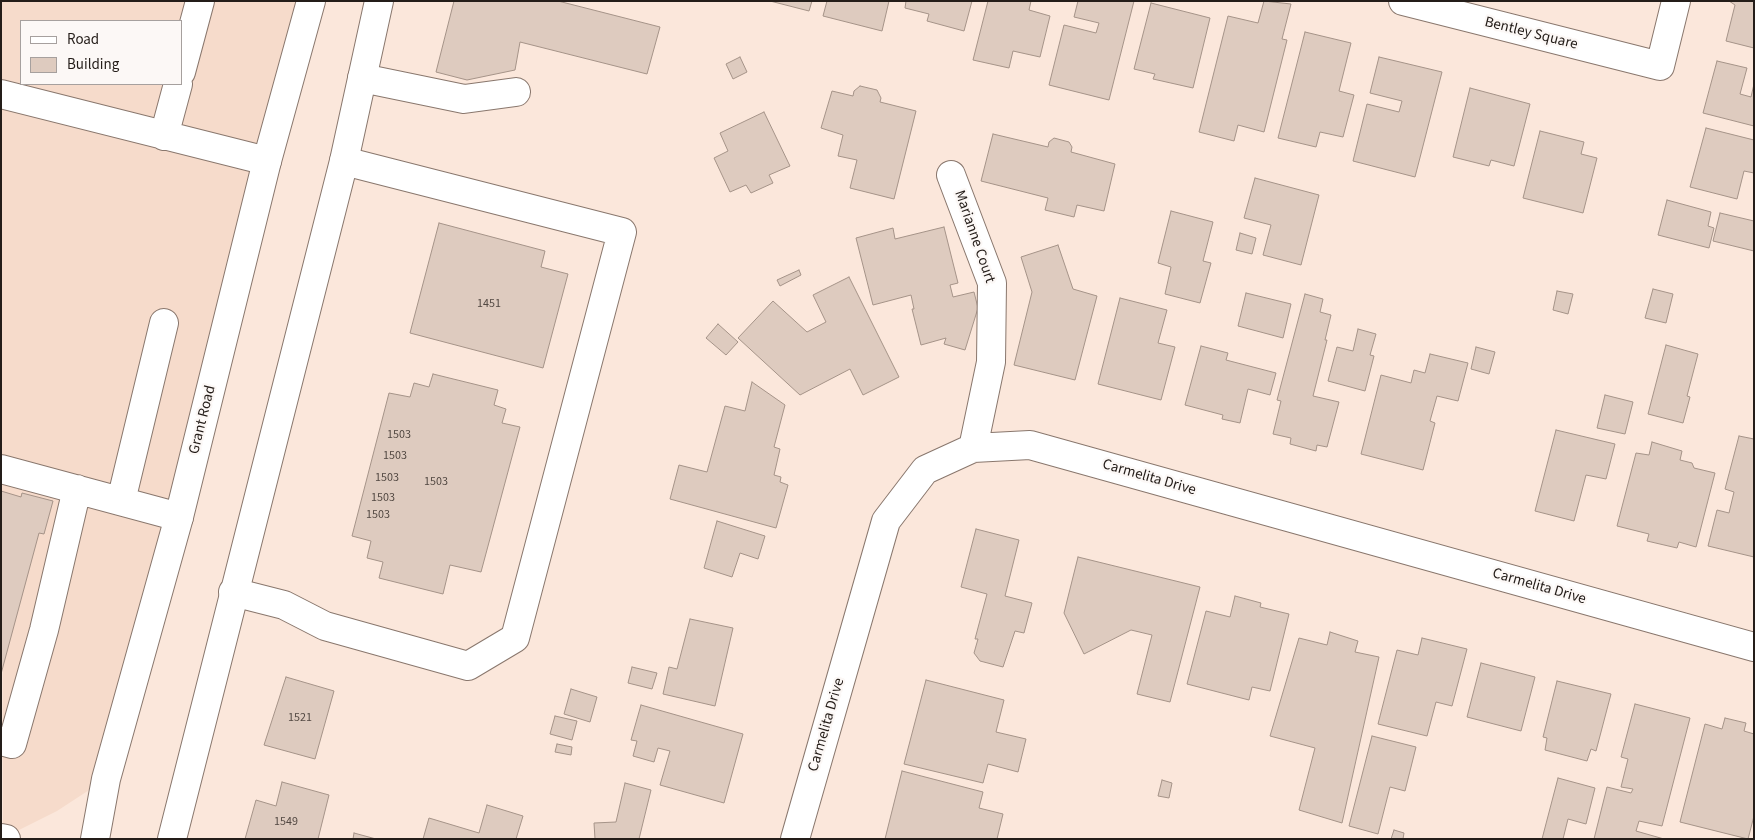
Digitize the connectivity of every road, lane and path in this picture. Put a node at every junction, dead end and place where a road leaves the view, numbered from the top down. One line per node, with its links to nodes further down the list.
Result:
1 (200, 1): 6 (street)
2 (311, 1): 13 (street, Grant Road)
3 (379, 1): 7 (street)
4 (1402, 1): 5 (street, Bentley Square)
5 (1676, 1)
6 (182, 68)
7 (362, 78): 9 (street); 12 (street)
8 (178, 85): 11 (street)
9 (516, 92)
10 (1, 94): 11 (street)
11 (164, 136): 13 (street)
12 (344, 160): 21 (street); 21 (street)
13 (267, 161): 20 (street, Grant Road)
14 (952, 174): 16 (street, Marianne Court)
15 (164, 323): 19 (street)
16 (973, 448): 22 (street, Carmelita Drive); 28 (street, Carmelita Drive)
17 (1, 468): 18 (street)
18 (77, 489): 19 (street); 23 (street)
19 (120, 501): 20 (street)
20 (178, 517): 26 (street, Grant Road)
21 (233, 592): 27 (street)
22 (1754, 647)
23 (1, 741)
24 (1, 838): 25 (street)
25 (6, 839)
26 (95, 839)
27 (172, 839)
28 (795, 839)

